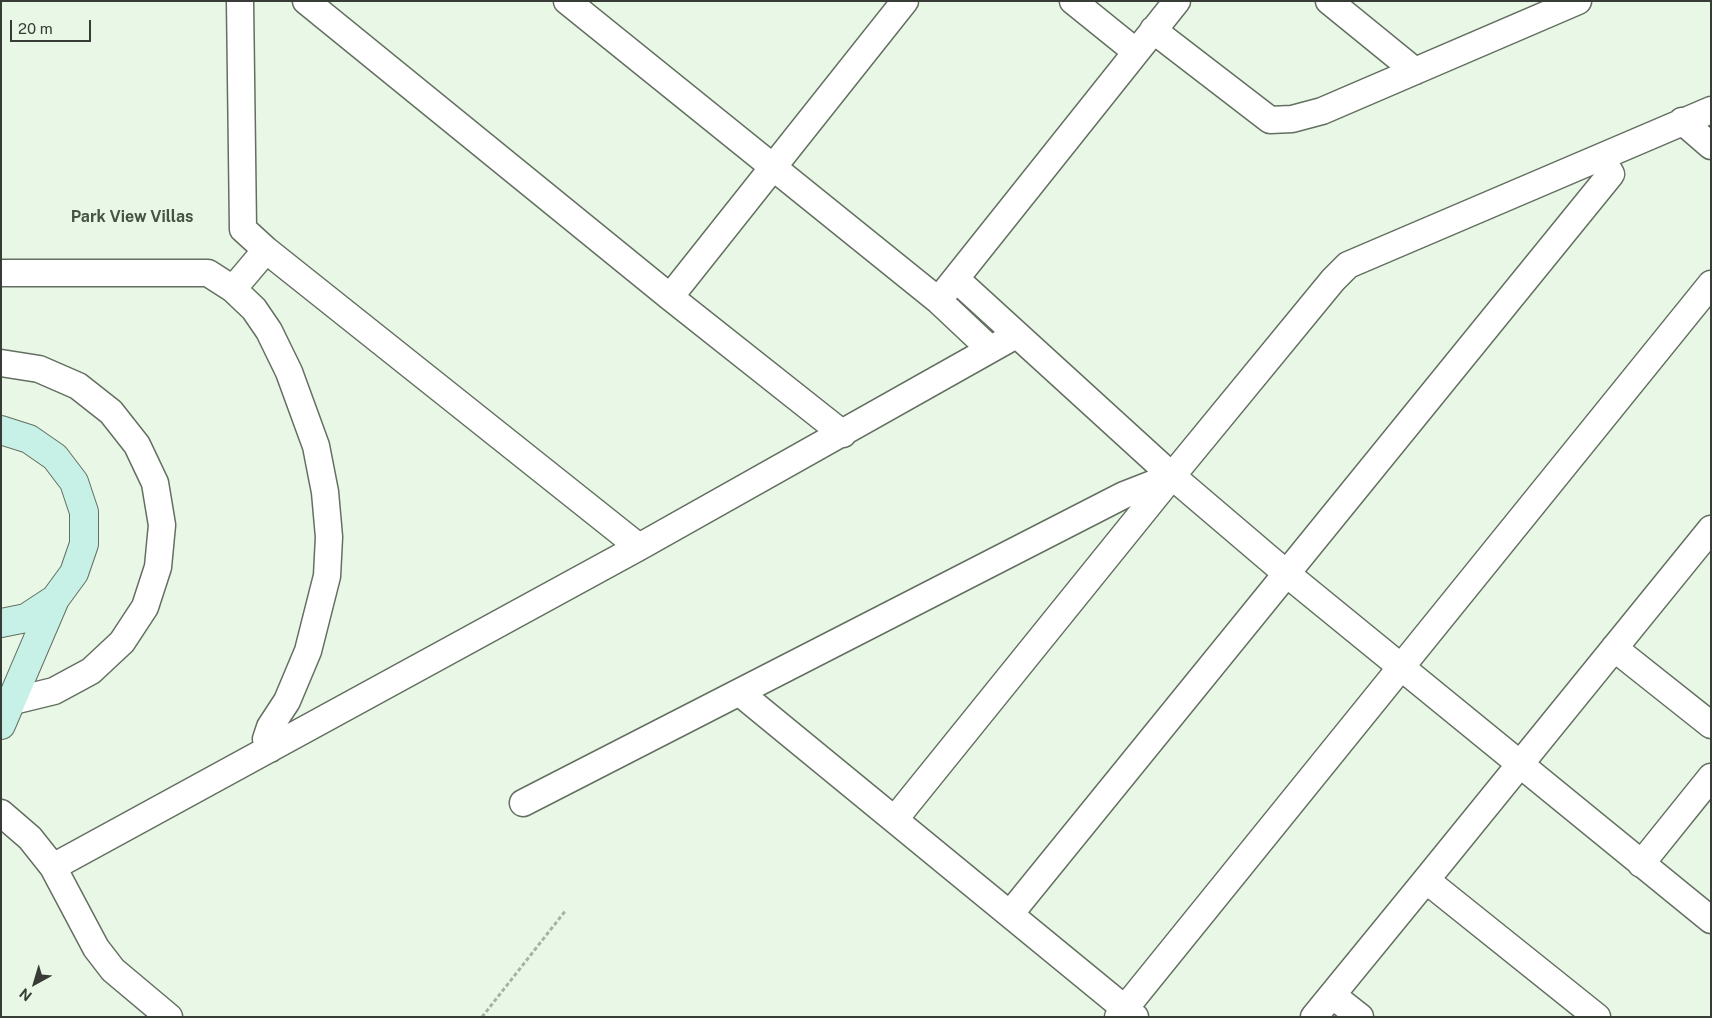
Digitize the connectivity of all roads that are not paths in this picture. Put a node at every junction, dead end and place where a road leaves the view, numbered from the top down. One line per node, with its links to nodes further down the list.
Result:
1 (240, 1): 17 (street)
2 (306, 1): 22 (street)
3 (567, 1): 16 (street)
4 (905, 1): 16 (street)
5 (1073, 1): 10 (street)
6 (1176, 1): 9 (street)
7 (1329, 1): 11 (street)
8 (1576, 2): 11 (street)
9 (1153, 30): 10 (street); 11 (street)
10 (1135, 51): 19 (street)
11 (1415, 70)
12 (1711, 110): 13 (street)
13 (1682, 121): 14 (street); 15 (street)
14 (1711, 146)
15 (1602, 158): 29 (street); 32 (street)
16 (771, 166): 22 (street); 23 (street)
17 (266, 250): 21 (street); 31 (street)
18 (1, 273): 21 (street)
19 (956, 279): 23 (street); 24 (street)
20 (1711, 284): 36 (street)
21 (233, 289): 41 (street)
22 (670, 297): 28 (street)
23 (939, 301): 25 (street)
24 (1016, 335): 25 (street); 29 (street)
25 (990, 349): 28 (street)
26 (1, 363): 38 (street)
27 (1, 430): 33 (street)
28 (843, 434): 31 (street)
29 (1172, 476): 32 (street); 37 (street); 46 (street)
30 (1710, 531): 35 (street)
31 (639, 547): 41 (street)
32 (1287, 574): 36 (street); 50 (street)
33 (55, 598): 34 (street); 38 (street)
34 (1, 624)
35 (1614, 648): 40 (street); 42 (street)
36 (1400, 667): 42 (street); 53 (street)
37 (740, 693): 44 (street); 46 (street)
38 (13, 701): 39 (street)
39 (1, 725)
40 (1711, 725)
41 (270, 749): 48 (street)
42 (1520, 764): 47 (street); 49 (street)
43 (1711, 777): 47 (street)
44 (523, 803)
45 (1, 813): 48 (street)
46 (895, 819): 50 (street)
47 (1641, 864): 51 (street)
48 (53, 867): 54 (street)
49 (1426, 880): 52 (street); 57 (street)
50 (1010, 914): 53 (street)
51 (1711, 920)
52 (1332, 995): 55 (street); 56 (street)
53 (1125, 1014)
54 (169, 1017)
55 (1314, 1017)
56 (1360, 1017)
57 (1597, 1017)

